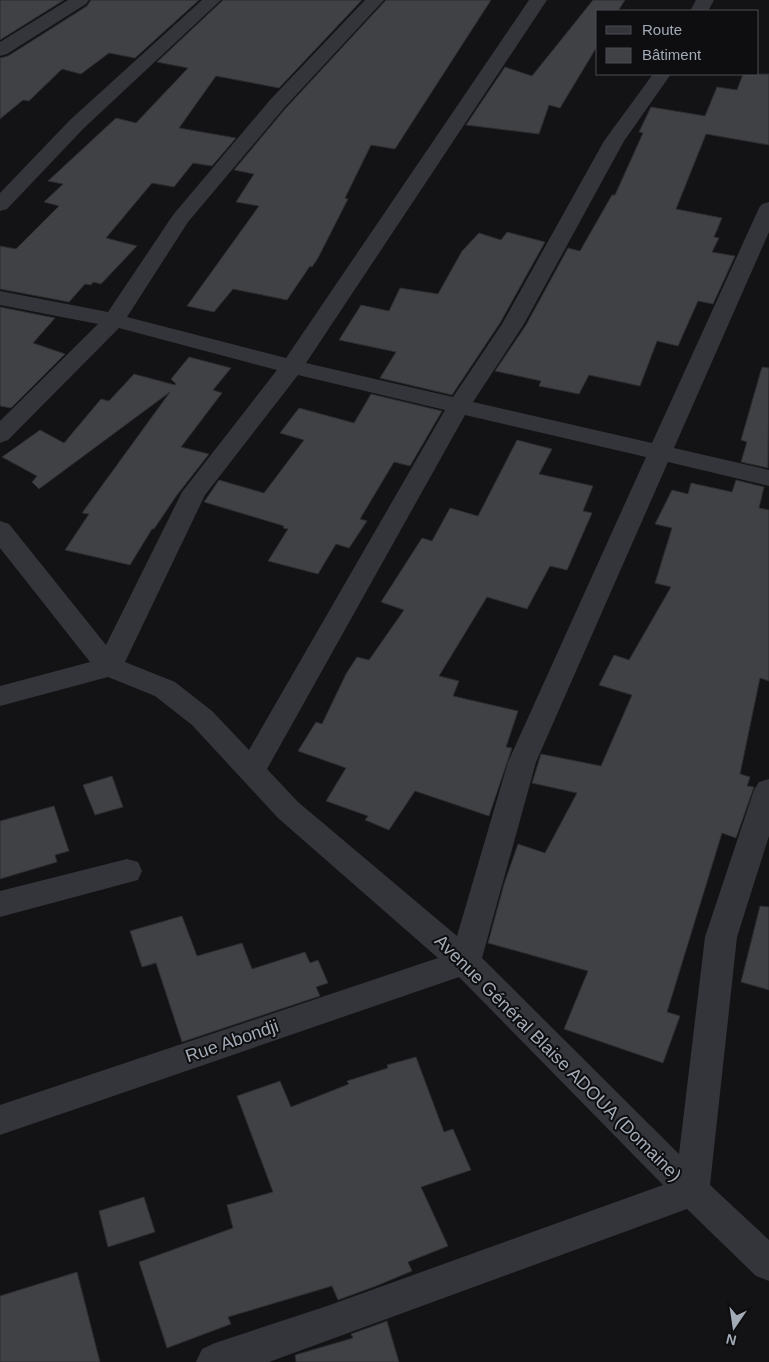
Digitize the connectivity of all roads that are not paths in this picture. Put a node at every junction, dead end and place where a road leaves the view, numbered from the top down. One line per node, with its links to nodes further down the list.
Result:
1 (80, 0): 5 (street)
2 (212, 0): 7 (street)
3 (375, 0): 10 (street)
4 (538, 0): 11 (street)
5 (0, 50)
6 (661, 75): 12 (street)
7 (0, 205)
8 (769, 208): 14 (street)
9 (0, 298): 10 (street)
10 (114, 320): 11 (street); 13 (street)
11 (292, 367): 12 (street); 17 (street)
12 (458, 407): 14 (street); 19 (street)
13 (0, 435)
14 (660, 452): 15 (street); 23 (street)
15 (769, 478)
16 (1, 535): 17 (street)
17 (109, 667): 18 (street); 19 (street, Avenue Général Blaise ADOUA (Domaine))
18 (0, 696)
19 (252, 770): 23 (street, Avenue Général Blaise ADOUA (Domaine))
20 (769, 790): 25 (street)
21 (127, 871): 22 (street)
22 (0, 904)
23 (465, 962): 24 (street, Rue Abondji); 25 (street, Avenue Général Blaise ADOUA (Domaine))
24 (0, 1120)
25 (692, 1191): 26 (street, Avenue Général Blaise ADOUA (Domaine)); 27 (street)
26 (769, 1264)
27 (215, 1362)

